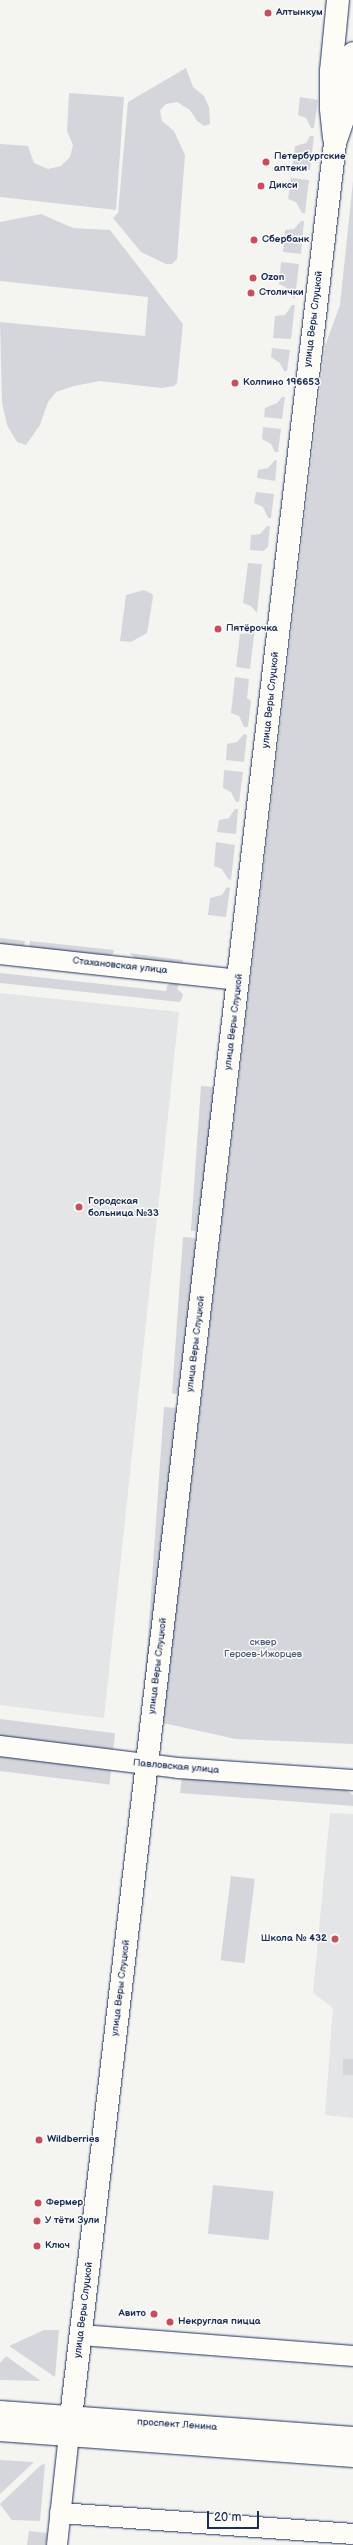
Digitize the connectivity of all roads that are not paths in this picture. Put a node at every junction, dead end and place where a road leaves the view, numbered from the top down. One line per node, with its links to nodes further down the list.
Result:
1 (338, 0): 3 (street, улица Веры Слуцкой)
2 (353, 53): 3 (street, улица Веры Слуцкой)
3 (335, 143): 5 (street, улица Веры Слуцкой)
4 (0, 954): 5 (street, Стахановская улица)
5 (239, 980): 7 (street, улица Веры Слуцкой)
6 (0, 1746): 7 (street, Павловская улица)
7 (146, 1764): 8 (street, Павловская улица); 9 (street, улица Веры Слуцкой)
8 (353, 1780)
9 (80, 2335): 10 (street); 12 (street, улица Веры Слуцкой)
10 (353, 2356)
11 (0, 2412): 12 (street, проспект Ленина)
12 (70, 2426): 13 (street, проспект Ленина); 14 (street, проспект Ленина); 15 (street, проспект Ленина); 16 (street, улица Веры Слуцкой)
13 (0, 2430)
14 (353, 2438)
15 (353, 2456)
16 (60, 2513): 17 (street); 18 (street, улица Веры Слуцкой)
17 (353, 2534)
18 (57, 2545)

